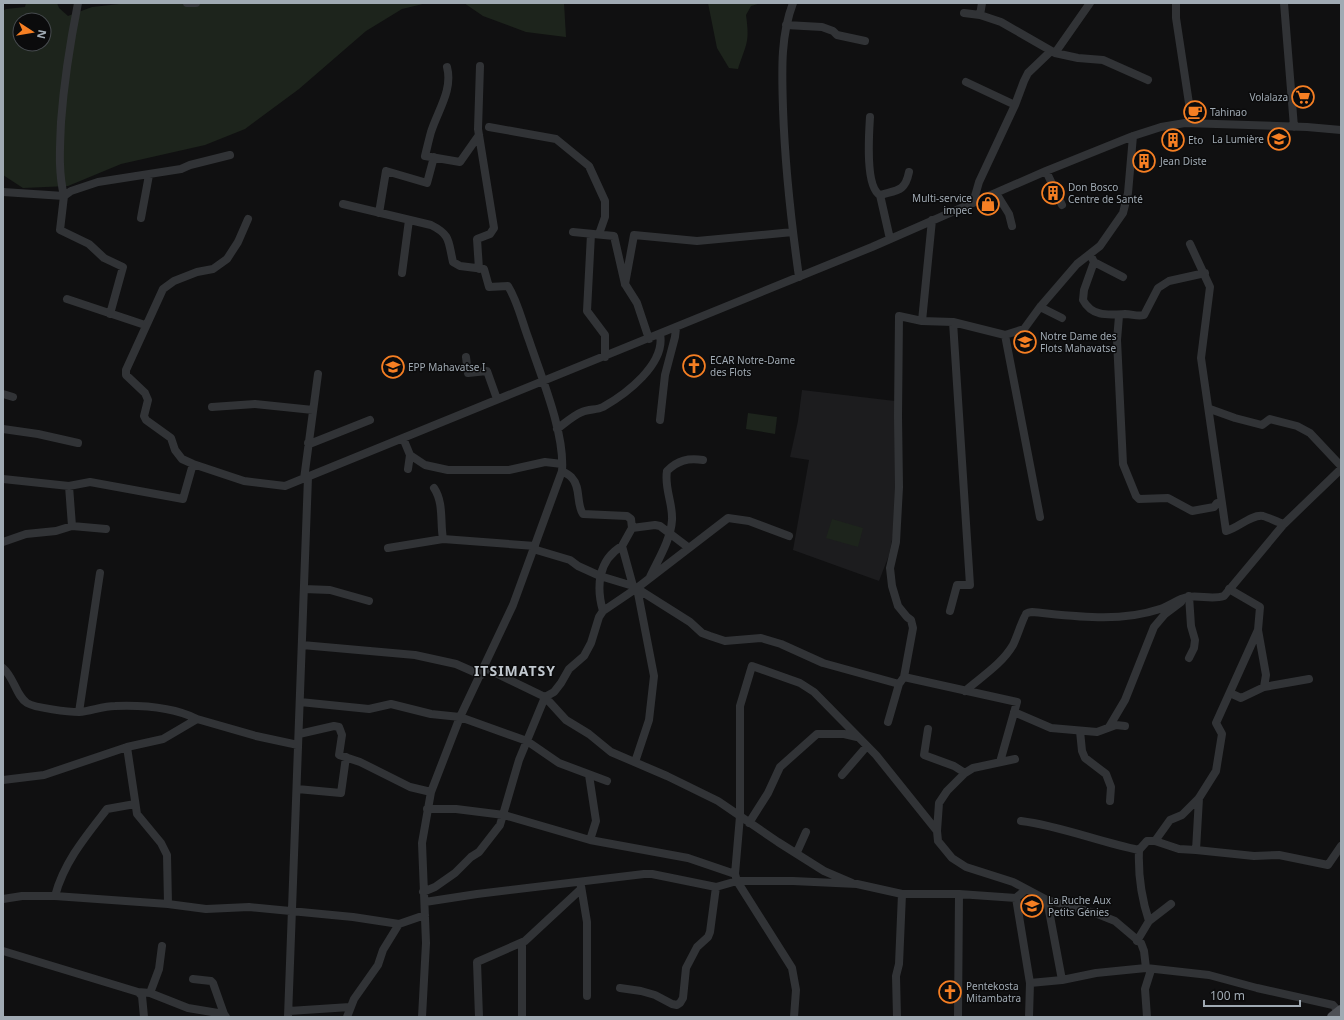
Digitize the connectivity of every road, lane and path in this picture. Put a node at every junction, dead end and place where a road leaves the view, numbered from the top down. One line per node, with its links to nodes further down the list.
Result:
1 (78, 3): 34 (street)
2 (187, 3): 3 (street)
3 (196, 3)
4 (793, 3): 11 (street)
5 (982, 3): 10 (street)
6 (1090, 3): 13 (street)
7 (1176, 3): 20 (street)
8 (1284, 3): 21 (street)
9 (964, 13): 10 (street)
10 (980, 15): 13 (street)
11 (786, 25): 12 (street); 45 (street)
12 (865, 42)
13 (1053, 52): 16 (street); 18 (street)
14 (480, 66): 24 (street)
15 (447, 67): 27 (street)
16 (1148, 80)
17 (966, 82): 18 (street)
18 (1016, 105): 35 (street)
19 (870, 117): 33 (street)
20 (1192, 123): 21 (street); 25 (street)
21 (1294, 126): 23 (street)
22 (489, 127): 46 (street)
23 (1341, 130)
24 (479, 135): 27 (street); 50 (street)
25 (1132, 136): 28 (street); 49 (street)
26 (230, 155): 30 (street)
27 (434, 157): 38 (street)
28 (1046, 171): 32 (street); 37 (street)
29 (909, 172): 33 (street)
30 (149, 175): 34 (street); 39 (street)
31 (3, 192): 34 (street)
32 (996, 193): 35 (street); 43 (street)
33 (880, 195): 47 (street)
34 (64, 196): 58 (street)
35 (973, 203): 42 (street)
36 (343, 204): 38 (street)
37 (1062, 205)
38 (379, 213): 41 (street)
39 (141, 218)
40 (248, 219): 63 (street)
41 (409, 220): 50 (street); 51 (street)
42 (932, 220): 47 (street); 61 (street)
43 (1012, 226)
44 (573, 232): 46 (street)
45 (793, 232): 53 (street); 55 (street)
46 (595, 234): 55 (street); 69 (street)
47 (890, 239): 53 (street)
48 (1190, 244): 52 (street)
49 (1092, 259): 54 (street); 57 (street); 59 (street)
50 (479, 268): 71 (street)
51 (402, 273)
52 (1205, 273): 59 (street); 76 (street)
53 (799, 277): 64 (street)
54 (1123, 278)
55 (625, 284): 67 (street)
56 (67, 299): 58 (street)
57 (1040, 307): 60 (street); 66 (street)
58 (110, 314): 63 (street)
59 (1119, 316): 95 (street)
60 (1062, 318)
61 (922, 320): 62 (street); 125 (street)
62 (953, 322): 66 (street); 118 (street)
63 (145, 325): 87 (street)
64 (676, 328): 65 (street); 79 (street)
65 (660, 334): 67 (street); 81 (street)
66 (1005, 335): 96 (street)
67 (649, 339): 69 (street)
68 (466, 357): 74 (street)
69 (605, 357): 71 (street)
70 (318, 374): 77 (street)
71 (544, 381): 74 (street); 81 (street)
72 (3, 394): 73 (street)
73 (13, 397)
74 (497, 399): 82 (street)
75 (212, 408): 77 (street)
76 (1210, 409): 89 (street); 95 (street)
77 (313, 410): 84 (street)
78 (370, 420): 84 (street)
79 (660, 420)
80 (3, 429): 83 (street)
81 (557, 429): 88 (street)
82 (403, 438): 85 (street); 91 (street)
83 (78, 443)
84 (308, 443): 91 (street)
85 (410, 455): 88 (street); 90 (street)
86 (703, 460): 101 (street)
87 (193, 464): 91 (street); 93 (street)
88 (562, 467): 99 (street); 106 (street)
89 (1341, 468): 97 (street)
90 (408, 469)
91 (306, 478): 113 (street)
92 (3, 479): 93 (street)
93 (69, 486): 98 (street)
94 (434, 488): 103 (street)
95 (1222, 503): 97 (street)
96 (1040, 517)
97 (1284, 524): 114 (street)
98 (72, 526): 100 (street); 104 (street)
99 (632, 528): 101 (street); 105 (street)
100 (106, 529)
101 (670, 532): 108 (street); 111 (street)
102 (789, 536): 108 (street)
103 (443, 539): 106 (street); 107 (street)
104 (3, 542)
105 (622, 546): 110 (street); 112 (street)
106 (534, 547): 110 (street); 123 (street)
107 (388, 548)
108 (689, 548): 111 (street)
109 (100, 573): 131 (street)
110 (600, 576): 112 (street); 117 (street)
111 (649, 579): 112 (street)
112 (635, 587): 117 (street); 125 (street); 148 (street)
113 (304, 589): 116 (street); 120 (street)
114 (1229, 589): 115 (street); 119 (street)
115 (1188, 596): 121 (street); 127 (street); 137 (street)
116 (369, 601)
117 (603, 611): 129 (street)
118 (950, 611)
119 (1258, 630): 126 (street); 128 (street)
120 (302, 645): 123 (street); 130 (street)
121 (1189, 658)
122 (3, 668): 131 (street)
123 (483, 671): 129 (street); 133 (street)
124 (1309, 679): 126 (street)
125 (901, 681): 127 (street); 135 (street)
126 (1264, 687): 128 (street)
127 (965, 691): 132 (street)
128 (1230, 693): 157 (street)
129 (545, 697): 142 (street); 148 (street)
130 (300, 702): 133 (street); 140 (street)
131 (79, 712): 134 (street)
132 (1014, 712): 139 (street); 149 (street)
133 (460, 717): 142 (street); 156 (street)
134 (197, 719): 143 (street); 145 (street)
135 (888, 722)
136 (1125, 726): 137 (street)
137 (1109, 727): 139 (street)
138 (928, 730): 150 (street)
139 (1080, 731): 158 (street)
140 (299, 734): 143 (street); 146 (street)
141 (858, 737): 144 (street); 162 (street); 164 (street)
142 (527, 742): 151 (street); 161 (street)
143 (298, 745): 155 (street)
144 (867, 746): 152 (street); 165 (street)
145 (127, 747): 153 (street); 159 (street)
146 (346, 757): 155 (street); 156 (street)
147 (1015, 759): 149 (street)
148 (635, 762): 162 (street)
149 (1000, 762): 150 (street)
150 (965, 773): 165 (street)
151 (589, 775): 154 (street); 167 (street)
152 (842, 775)
153 (3, 780)
154 (607, 782)
155 (297, 789): 189 (street)
156 (431, 792): 160 (street)
157 (1199, 798): 168 (street); 171 (street)
158 (1110, 801)
159 (134, 804): 182 (street); 187 (street)
160 (427, 810): 161 (street); 179 (street)
161 (504, 815): 167 (street); 179 (street)
162 (740, 816): 164 (street); 173 (street)
163 (1021, 821): 170 (street)
164 (749, 823): 172 (street)
165 (937, 831): 178 (street)
166 (806, 832): 172 (street)
167 (590, 840): 173 (street)
168 (1154, 841): 170 (street); 171 (street)
169 (1341, 846): 171 (street)
170 (1139, 850): 191 (street)
171 (1196, 850)
172 (797, 852): 175 (street)
173 (736, 877): 175 (street); 176 (street); 214 (street)
174 (581, 881): 176 (street); 177 (street); 186 (street)
175 (857, 884): 180 (street)
176 (716, 887): 201 (street)
177 (581, 890): 194 (street); 204 (street)
178 (1025, 890): 183 (street); 185 (street)
179 (423, 892): 186 (street)
180 (902, 894): 181 (street); 215 (street)
181 (959, 894): 183 (street); 216 (street)
182 (55, 896): 184 (street); 187 (street)
183 (1016, 898): 200 (street)
184 (3, 899)
185 (1047, 900): 193 (street); 199 (street)
186 (425, 902): 190 (street)
187 (168, 904): 189 (street)
188 (1171, 904): 191 (street)
189 (294, 911): 192 (street); 207 (street)
190 (425, 914): 192 (street); 211 (street)
191 (1149, 921): 193 (street)
192 (399, 924): 205 (street)
193 (1137, 941): 197 (street)
194 (522, 943): 212 (street); 213 (street)
195 (162, 946): 203 (street)
196 (3, 951): 202 (street)
197 (1148, 969): 199 (street); 206 (street); 218 (street)
198 (193, 979): 208 (street)
199 (1062, 980): 200 (street)
200 (1030, 983): 217 (street)
201 (620, 988)
202 (138, 992): 203 (street); 209 (street)
203 (150, 993): 208 (street)
204 (587, 996)
205 (350, 1007): 207 (street); 210 (street)
206 (1337, 1013)
207 (288, 1014)
208 (225, 1016)
209 (144, 1017)
210 (347, 1017)
211 (422, 1017)
212 (479, 1017)
213 (522, 1017)
214 (794, 1017)
215 (897, 1017)
216 (958, 1017)
217 (1029, 1017)
218 (1147, 1017)

